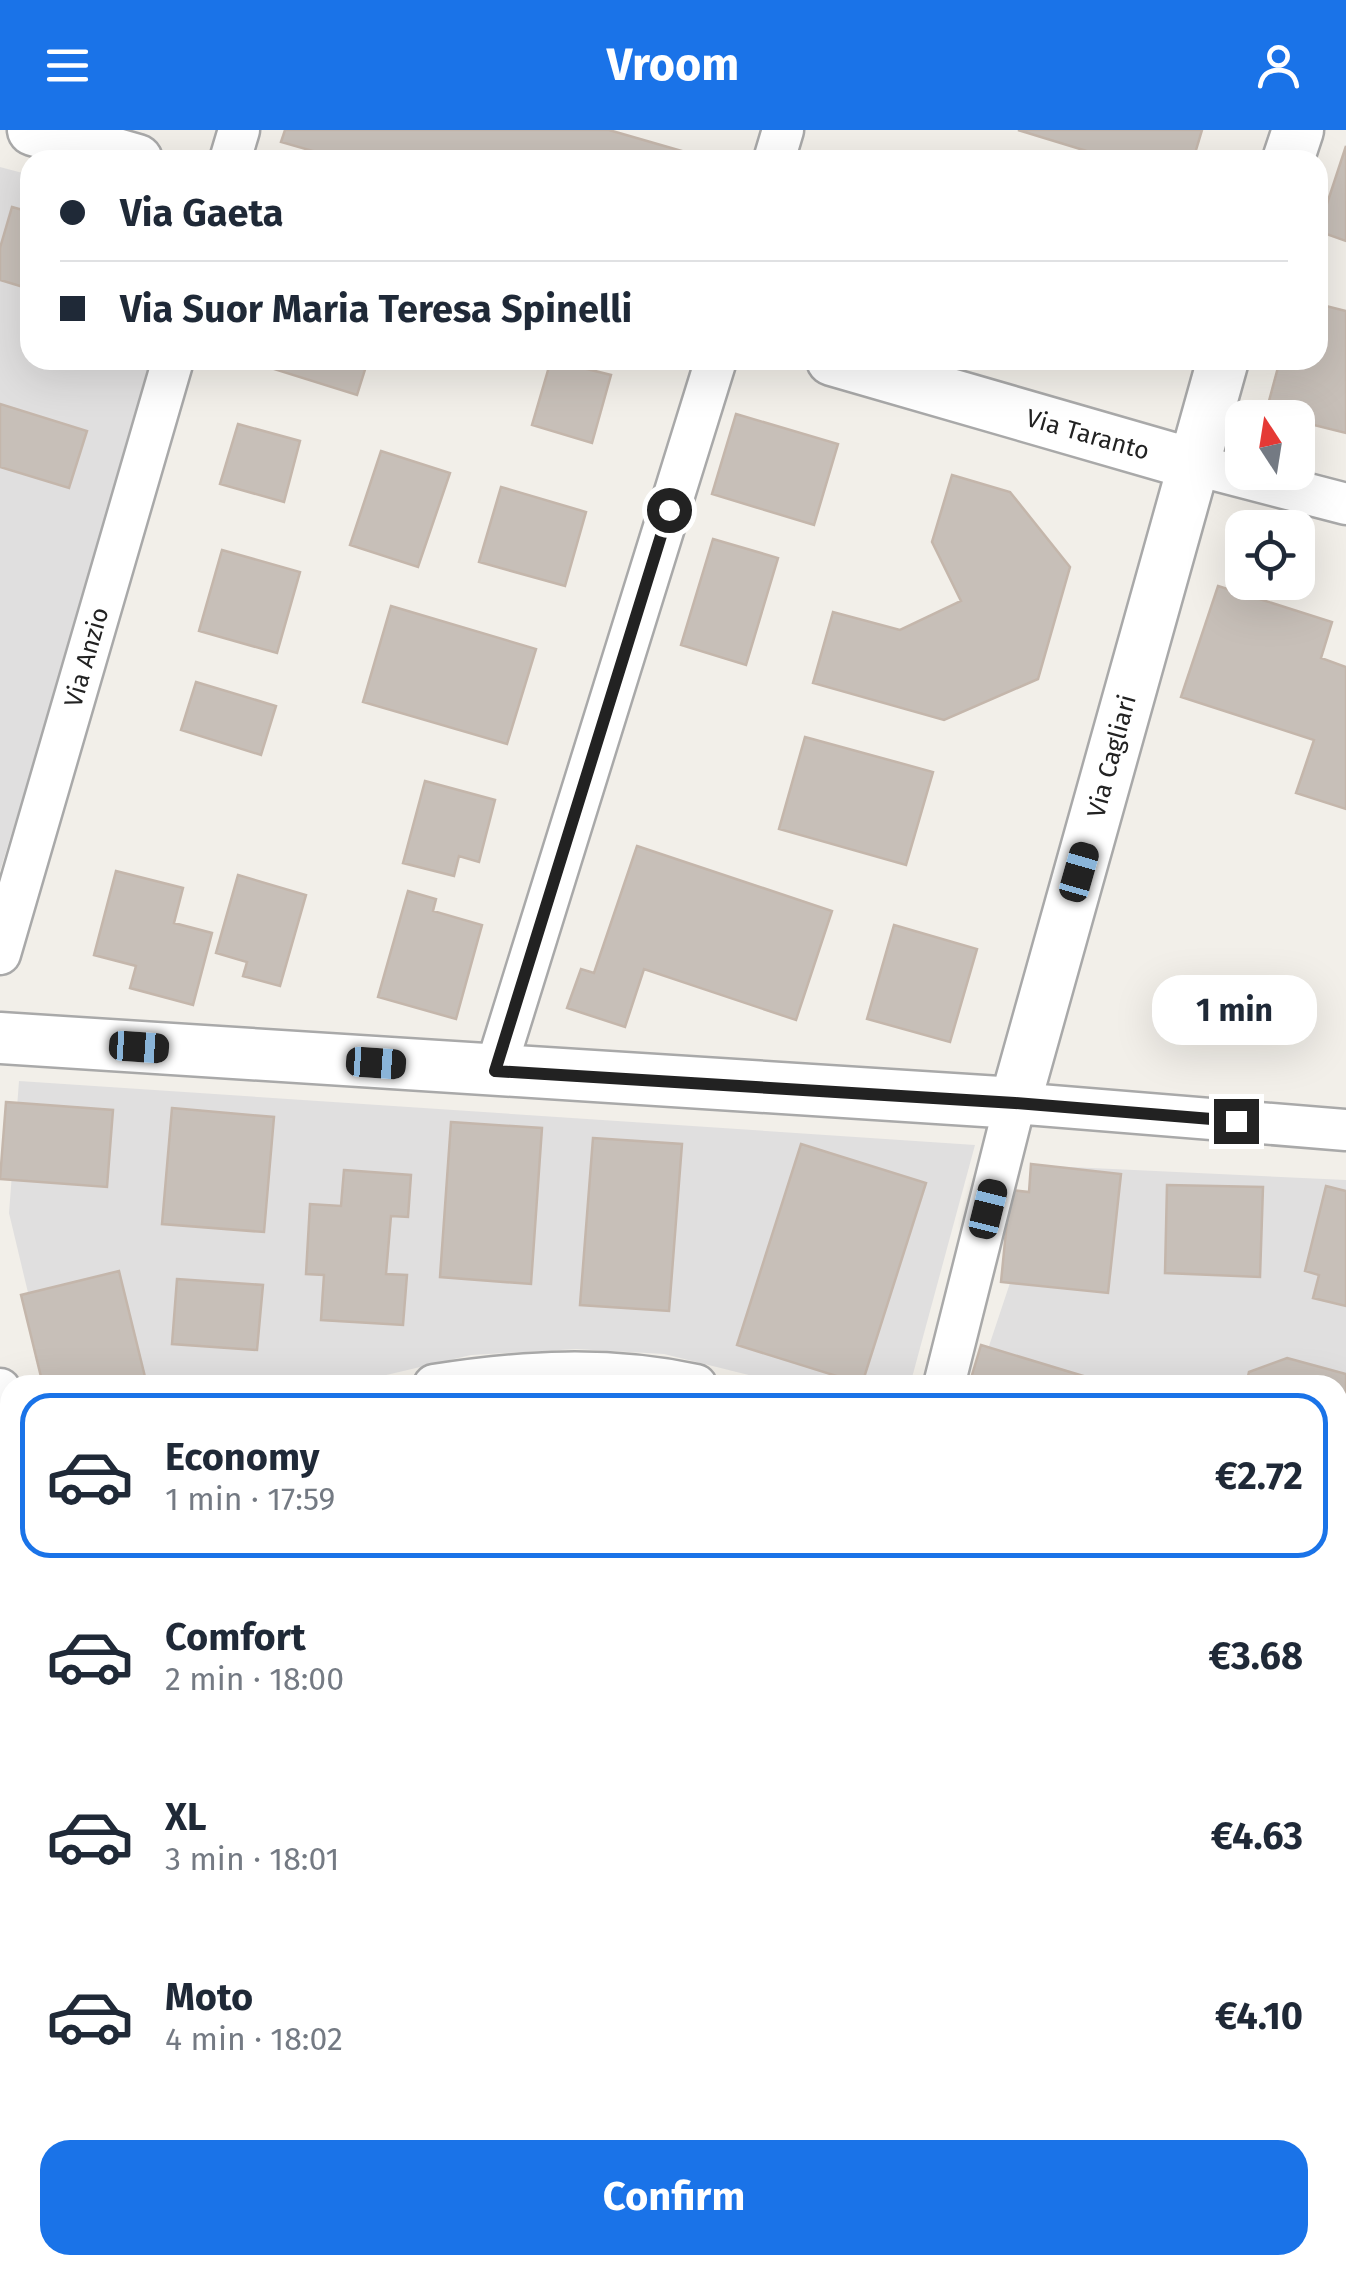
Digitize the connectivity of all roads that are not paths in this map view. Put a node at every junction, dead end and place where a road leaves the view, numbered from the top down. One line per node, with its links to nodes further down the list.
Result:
1 (32, 130): 2 (street)
2 (102, 150)
3 (169, 370): 9 (street, Via Anzio)
4 (713, 370): 11 (street)
5 (867, 370): 7 (street, Via Taranto)
6 (1220, 370): 7 (street, Via Cagliari)
7 (1192, 464): 8 (street, Via Taranto); 12 (street, Via Cagliari)
8 (1346, 504)
9 (0, 954)
10 (0, 1038): 11 (street)
11 (495, 1071): 12 (street)
12 (1015, 1103): 13 (street); 16 (street, Via Cagliari)
13 (1346, 1130)
14 (495, 1375): 15 (street)
15 (628, 1375)
16 (947, 1375)

